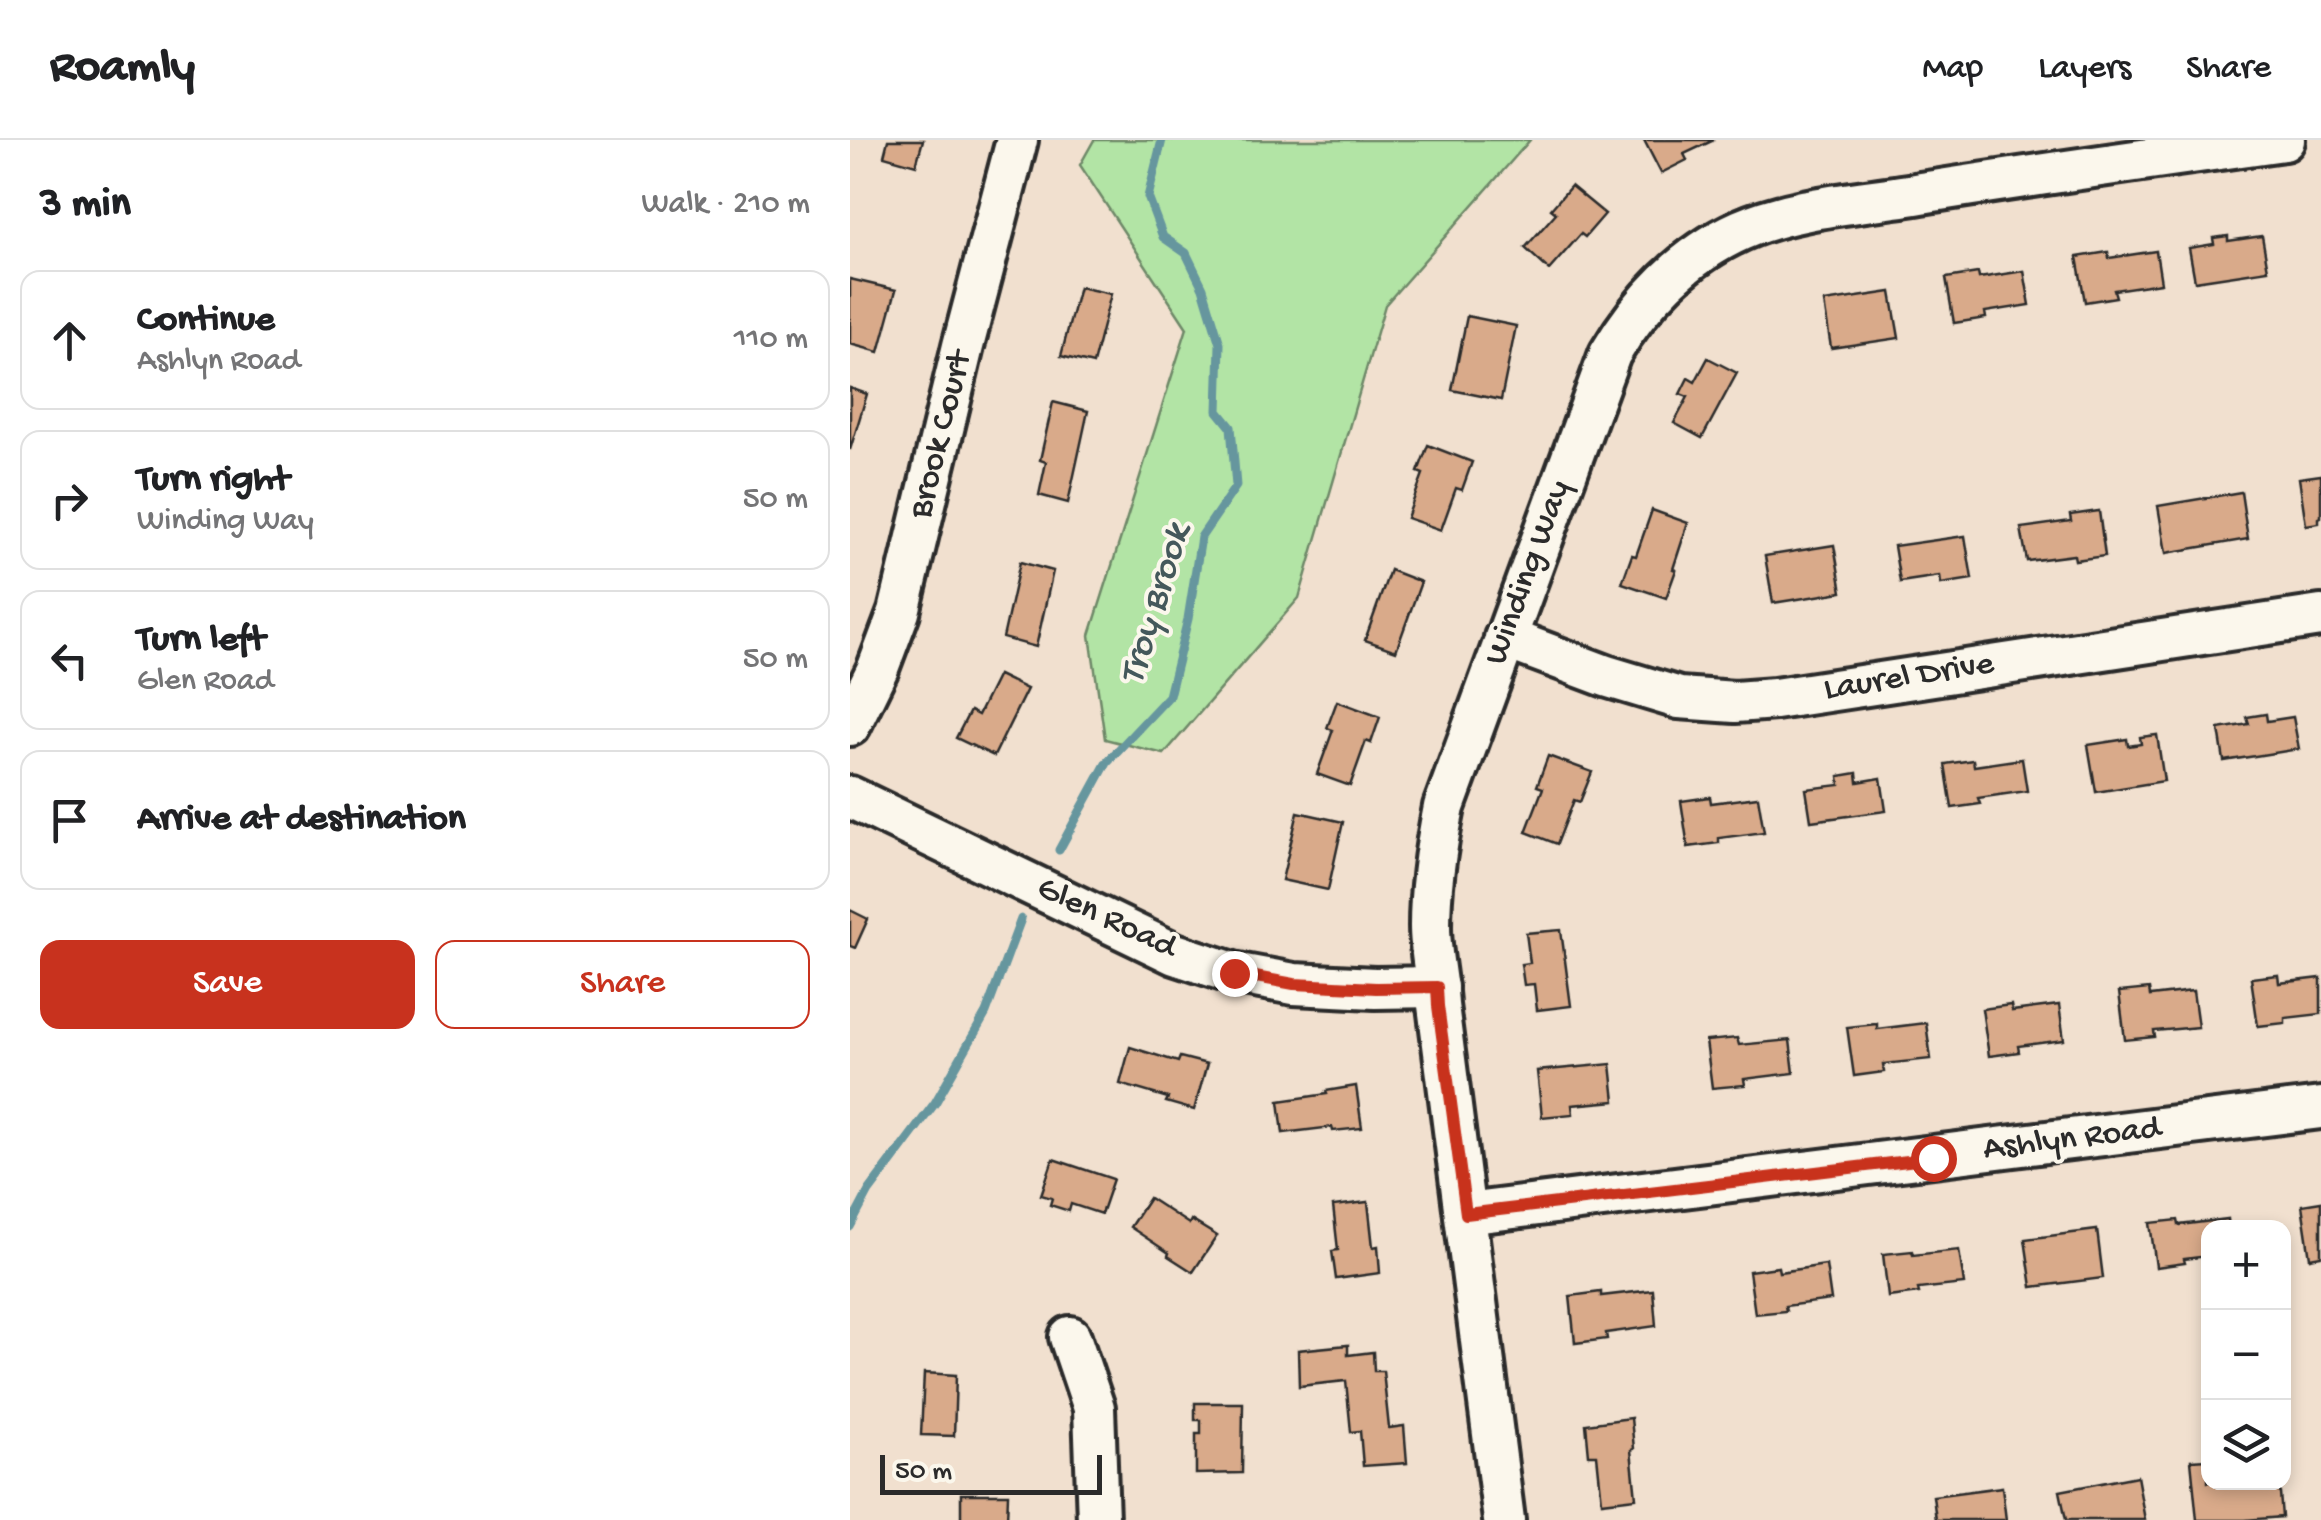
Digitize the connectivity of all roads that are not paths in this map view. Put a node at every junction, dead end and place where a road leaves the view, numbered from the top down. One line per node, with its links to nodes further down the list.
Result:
1 (1017, 140): 5 (street, Brook Court)
2 (2284, 140): 4 (street, Winding Way)
3 (2321, 616): 4 (street, Laurel Drive)
4 (1505, 638): 7 (street, Winding Way)
5 (850, 724)
6 (850, 797): 7 (street, Glen Road)
7 (1437, 987): 9 (street, Winding Way)
8 (2321, 1108): 9 (street, Ashlyn Road)
9 (1466, 1214): 12 (street, Winding Way)
10 (1070, 1337): 11 (street)
11 (1098, 1520)
12 (1504, 1520)

